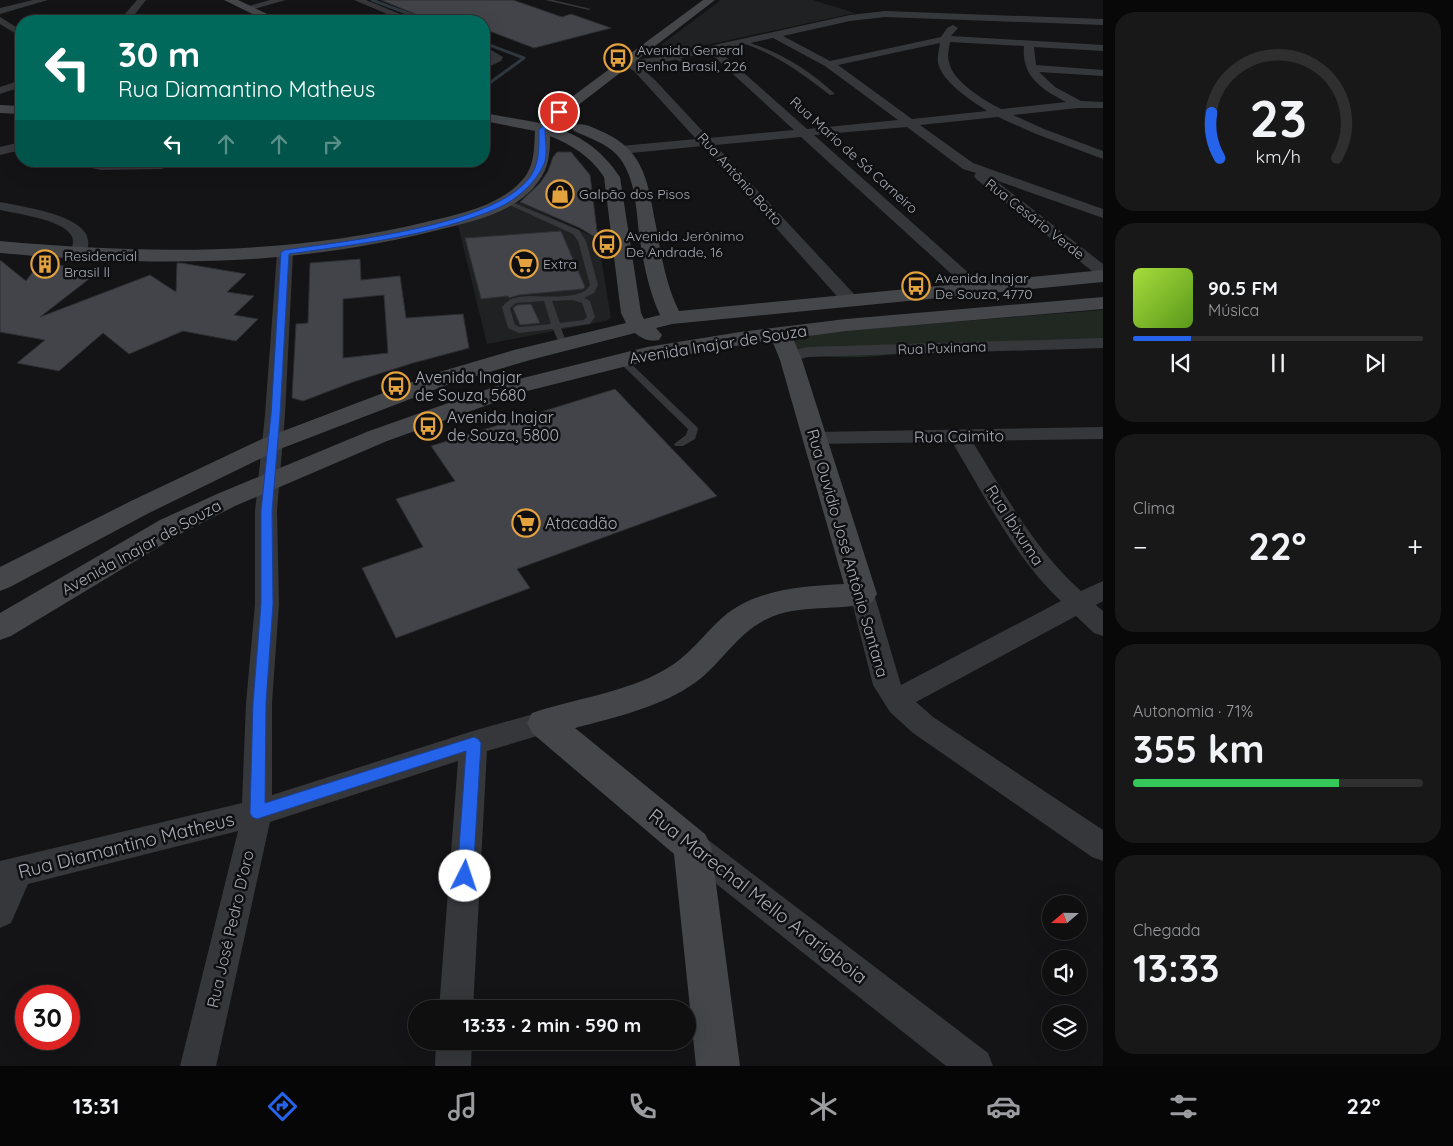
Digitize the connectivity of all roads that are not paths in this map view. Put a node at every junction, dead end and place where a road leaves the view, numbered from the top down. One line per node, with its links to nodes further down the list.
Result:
1 (44, 0): 10 (street)
2 (142, 0): 11 (street)
3 (229, 0): 8 (main road)
4 (282, 0): 8 (street)
5 (358, 0): 13 (street)
6 (547, 0): 9 (lane)
7 (710, 0): 25 (main road)
8 (247, 8): 12 (main road)
9 (589, 9)
10 (0, 11)
11 (130, 15)
12 (263, 15)
13 (397, 15)
14 (981, 16): 16 (street); 18 (street); 19 (street)
15 (0, 20): 17 (street)
16 (1103, 22)
17 (15, 30)
18 (773, 34): 20 (street); 29 (street)
19 (945, 39): 21 (street); 29 (street); 40 (street)
20 (746, 42): 22 (street); 34 (lane)
21 (1029, 43): 23 (street); 30 (street)
22 (710, 48): 26 (street); 47 (street, Rua Mario de Sá Carneiro)
23 (1103, 48)
24 (490, 52): 27 (street)
25 (642, 52): 26 (street); 28 (main road)
26 (680, 56): 28 (street)
27 (490, 63)
28 (626, 63): 46 (main road); 48 (street, Rua Antônio Botto)
29 (828, 64): 45 (street)
30 (1030, 68): 31 (street); 35 (street)
31 (1103, 72)
32 (15, 85): 33 (street)
33 (0, 90)
34 (832, 94)
35 (1080, 104): 36 (street); 40 (street); 41 (street)
36 (1103, 105)
37 (490, 106): 46 (main road)
38 (0, 109): 39 (main road)
39 (15, 110)
40 (1000, 113): 45 (street); 54 (street)
41 (1103, 114)
42 (490, 118): 46 (main road)
43 (0, 120): 44 (main road)
44 (15, 120)
45 (908, 123): 47 (street); 55 (street)
46 (548, 124): 49 (main road); 50 (main road); 53 (main road)
47 (805, 133): 48 (street); 67 (street, Rua Mario de Sá Carneiro)
48 (706, 142): 50 (street); 70 (street, Rua Antônio Botto)
49 (582, 145): 50 (main road); 53 (main road); 58 (main road)
50 (615, 146): 60 (main road)
51 (15, 147): 52 (street)
52 (0, 151)
53 (542, 151): 56 (main road)
54 (1103, 155)
55 (968, 166): 59 (street); 64 (street, Rua Cesário Verde)
56 (505, 201): 62 (main road); 68 (lane)
57 (0, 206): 63 (street)
58 (617, 213): 60 (main road); 74 (main road)
59 (1103, 214)
60 (645, 215): 73 (main road)
61 (0, 247): 63 (main road)
62 (285, 252): 63 (main road); 84 (street, Rua José Pedro D'oro)
63 (78, 254)
64 (1103, 272)
65 (1103, 276): 66 (main road, Avenida Inajar de Souza)
66 (1012, 284): 67 (main road, Avenida Inajar de Souza); 72 (main road)
67 (975, 286): 70 (main road, Avenida Inajar de Souza)
68 (579, 298): 69 (lane); 76 (lane)
69 (547, 299): 76 (lane); 76 (lane)
70 (849, 299): 73 (main road, Avenida Inajar de Souza)
71 (1103, 303): 72 (main road, Avenida Inajar de Souza)
72 (1044, 309): 75 (main road, Avenida Inajar de Souza)
73 (672, 318): 74 (main road, Avenida Inajar de Souza)
74 (637, 325): 76 (main road, Avenida Inajar de Souza); 78 (main road)
75 (780, 333): 78 (main road, Avenida Inajar de Souza); 80 (main road, Rua Ouvidio José Antônio Santana)
76 (560, 335): 84 (main road, Avenida Inajar de Souza)
77 (1099, 343): 80 (street, Rua Puxinana)
78 (671, 349): 79 (main road, Avenida Inajar de Souza)
79 (622, 360): 85 (lane); 86 (main road, Avenida Inajar de Souza)
80 (791, 360): 83 (main road, Rua Ouvidio José Antônio Santana)
81 (1103, 434): 82 (street, Rua Caimito)
82 (959, 436): 83 (street, Rua Caimito); 90 (street, Rua Ibixuma)
83 (814, 438): 89 (main road, Rua Ouvidio José Antônio Santana)
84 (271, 444): 86 (street, Rua José Pedro D'oro); 87 (main road, Avenida Inajar de Souza)
85 (679, 444)
86 (269, 482): 92 (main road, Avenida Inajar de Souza); 96 (street, Rua José Pedro D'oro)
87 (0, 580)
88 (1103, 590): 90 (street)
89 (862, 594): 93 (street, Rua Ouvidio José Antônio Santana); 94 (main road, Rua Diamantino Matheus)
90 (1078, 602): 91 (street, Rua Ibixuma); 93 (street)
91 (1103, 626)
92 (0, 628)
93 (896, 700): 98 (street, Rua Ouvidio José Antônio Santana)
94 (544, 723): 95 (street, Rua Diamantino Matheus); 97 (main road, Rua Marechal Mello Ararigboia)
95 (474, 743): 96 (street, Rua Diamantino Matheus); 101 (street)
96 (257, 813): 99 (street, Rua Diamantino Matheus); 103 (street, Rua José Pedro D'oro)
97 (692, 846): 105 (main road); 106 (street, Rua Marechal Mello Ararigboia)
98 (1103, 847)
99 (9, 873): 100 (street)
100 (0, 912)
101 (457, 1000)
102 (453, 1050): 104 (street)
103 (198, 1066)
104 (452, 1066)
105 (718, 1066)
106 (975, 1066)

